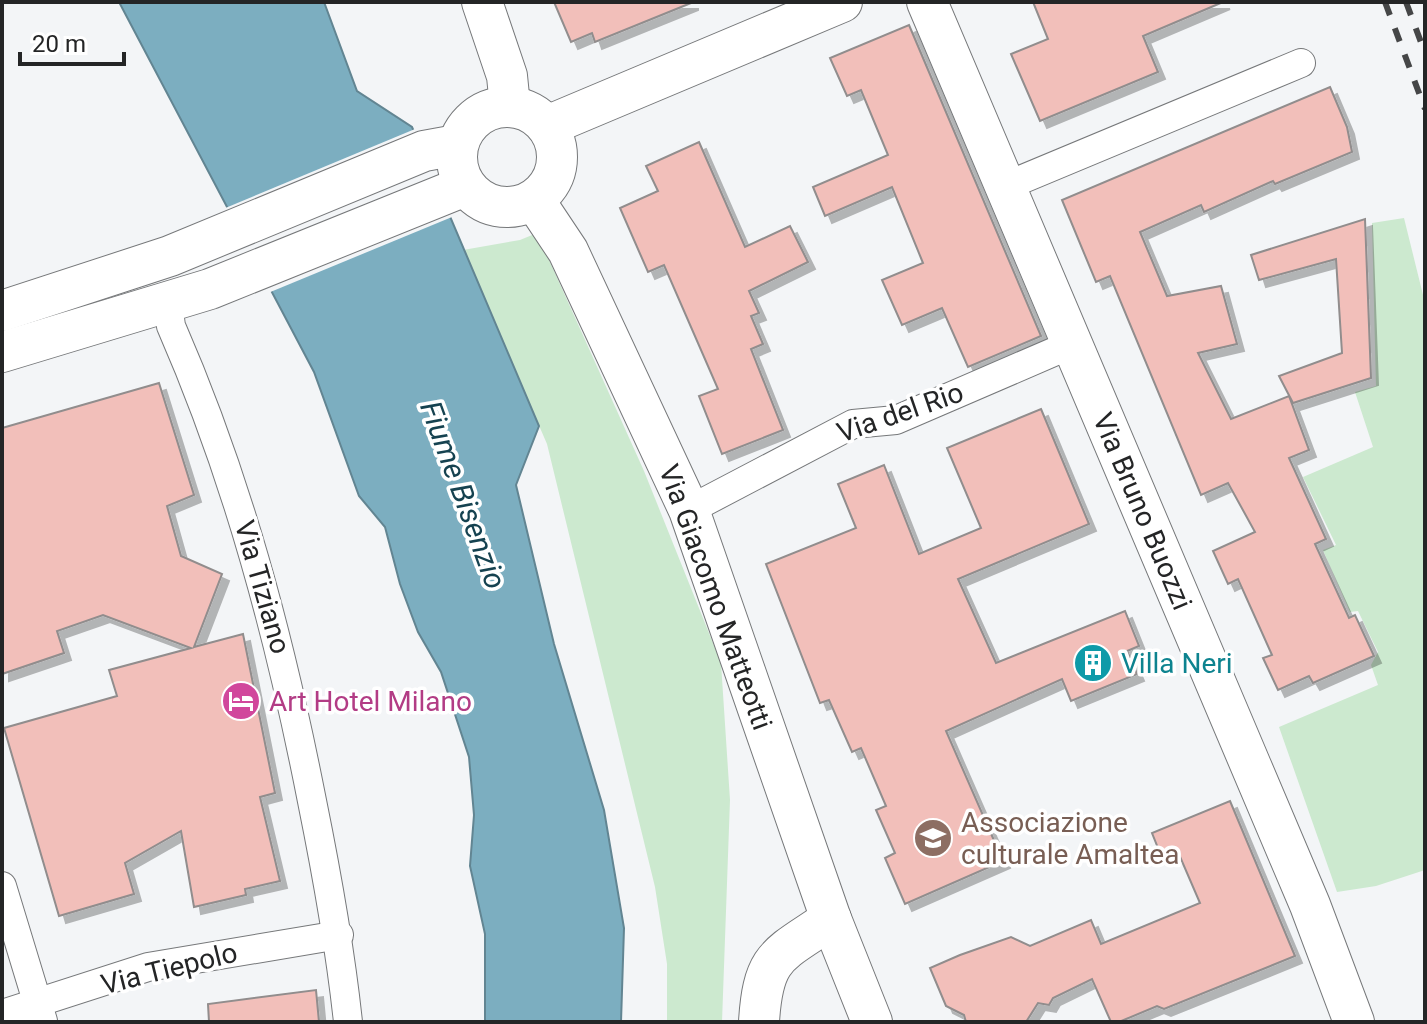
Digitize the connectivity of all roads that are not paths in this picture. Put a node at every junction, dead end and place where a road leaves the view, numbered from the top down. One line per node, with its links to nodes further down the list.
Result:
1 (482, 2): 5 (street)
2 (842, 2): 6 (street)
3 (927, 2): 8 (street, Via Bruno Buozzi)
4 (1301, 63): 8 (street)
5 (510, 106): 6 (street); 7 (street)
6 (547, 126): 10 (street)
7 (440, 148): 9 (street); 12 (street)
8 (1006, 186): 13 (street, Via Bruno Buozzi)
9 (454, 190): 10 (street); 11 (street)
10 (534, 200): 15 (street, Via Giacomo Matteotti)
11 (168, 304): 14 (street); 18 (street, Via Tiziano)
12 (2, 311)
13 (1072, 344): 15 (street, Via del Rio); 24 (street, Via Bruno Buozzi)
14 (2, 352)
15 (689, 510): 17 (street, Via Giacomo Matteotti)
16 (2, 886): 19 (street)
17 (831, 919): 22 (street); 23 (street, Via Giacomo Matteotti)
18 (339, 935): 19 (street, Via Tiepolo); 21 (street, Via Tiziano)
19 (41, 1013): 20 (street, Via Tiepolo)
20 (2, 1014)
21 (348, 1022)
22 (759, 1022)
23 (872, 1022)
24 (1354, 1022)

